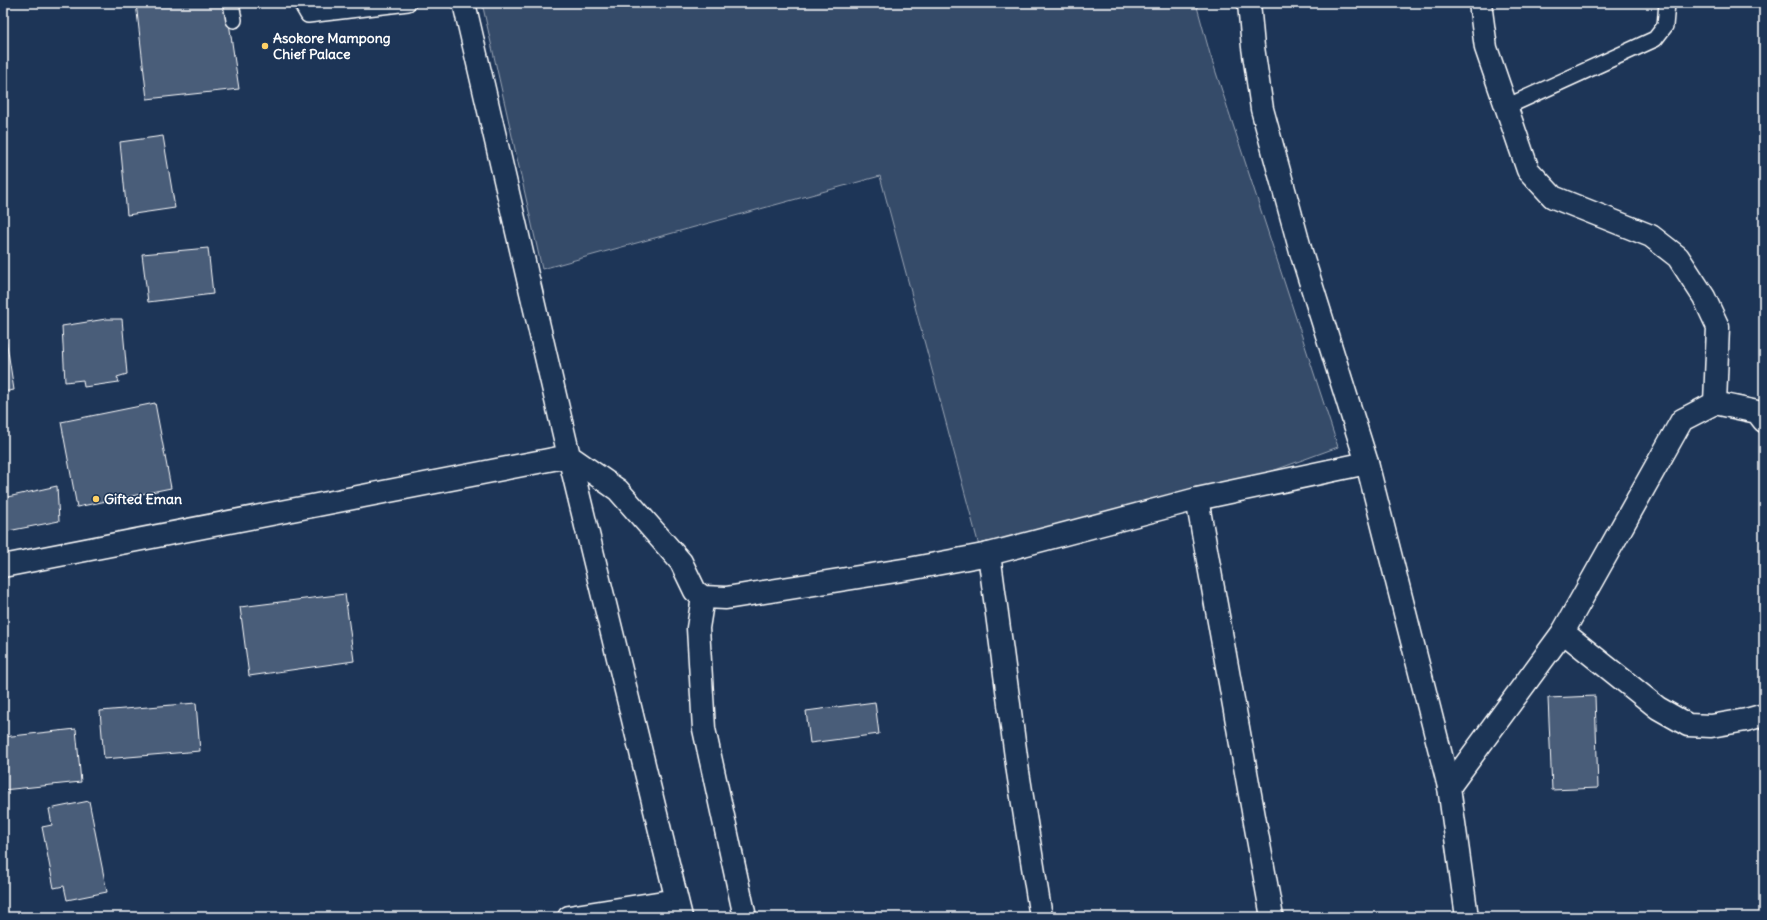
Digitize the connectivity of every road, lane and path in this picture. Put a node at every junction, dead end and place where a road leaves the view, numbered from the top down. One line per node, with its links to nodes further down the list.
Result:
1 (231, 3): 8 (lane)
2 (301, 3): 3 (lane)
3 (408, 3)
4 (464, 3): 12 (street)
5 (1249, 3): 13 (street)
6 (1480, 3): 9 (street)
7 (1667, 3): 9 (lane)
8 (234, 20)
9 (1506, 107): 10 (street)
10 (1715, 403): 11 (street); 18 (street)
11 (1764, 420)
12 (569, 456): 16 (street); 17 (street); 21 (street)
13 (1367, 463): 14 (street); 20 (street)
14 (1197, 499): 15 (street); 25 (street)
15 (989, 554): 17 (street); 24 (street)
16 (3, 566)
17 (703, 597): 23 (street)
18 (1563, 632): 19 (street); 20 (street)
19 (1764, 715)
20 (1449, 787): 26 (street)
21 (678, 909): 22 (street)
22 (569, 917)
23 (745, 917)
24 (1041, 917)
25 (1272, 917)
26 (1467, 917)

